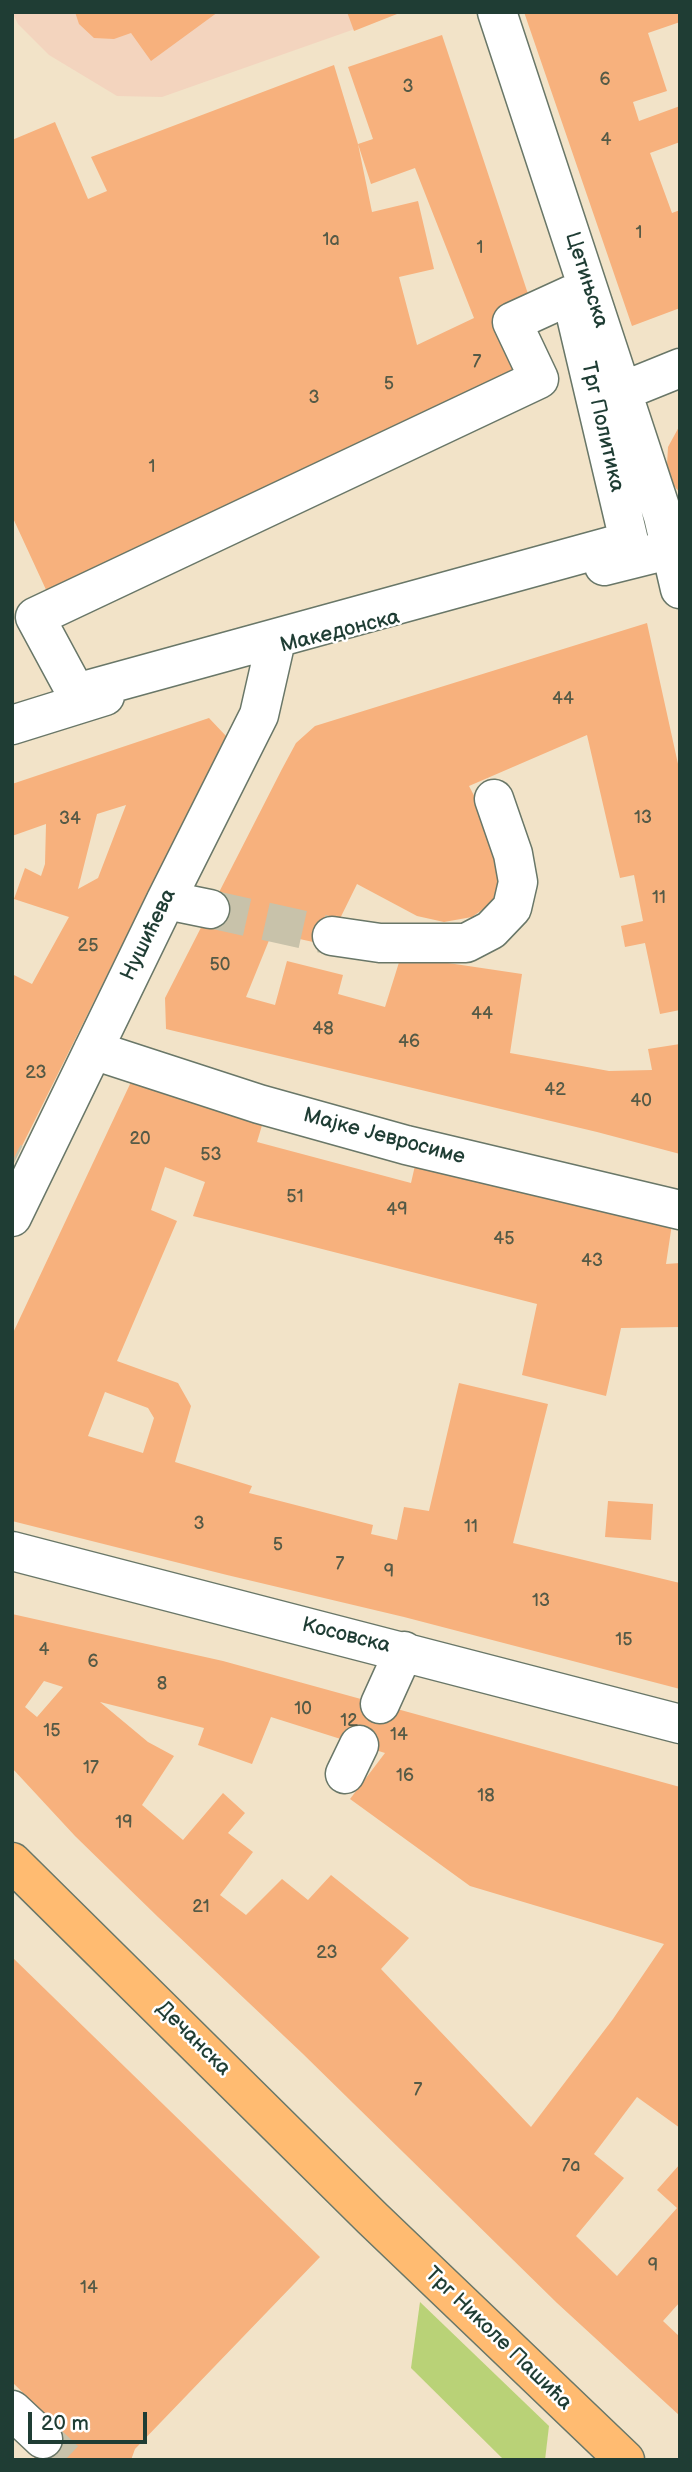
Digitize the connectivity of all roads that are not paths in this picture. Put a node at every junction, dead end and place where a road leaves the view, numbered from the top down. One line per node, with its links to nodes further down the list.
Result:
1 (497, 12): 3 (street, Цетињска)
2 (680, 368): 3 (street)
3 (623, 391): 4 (street, Цетињска)
4 (675, 548): 5 (street, Цетињска); 9 (street, Македонска)
5 (680, 589)
6 (12, 598): 10 (street)
7 (54, 607): 7 (street, Трг Политика)
8 (12, 627): 10 (street)
9 (274, 649): 10 (street, Македонска); 13 (street, Нушићева)
10 (64, 708): 11 (street, Македонска)
11 (12, 725)
12 (494, 799): 15 (street)
13 (166, 900): 14 (street); 16 (street, Нушићева)
14 (210, 909)
15 (332, 936)
16 (93, 1050): 17 (street, Нушићева); 18 (street, Мајке Јевросиме)
17 (24, 1167): 19 (street, Нушићева)
18 (680, 1210)
19 (12, 1217)
20 (12, 1551): 21 (street, Косовска)
21 (404, 1651): 22 (street); 23 (street, Косовска)
22 (380, 1703)
23 (680, 1724)
24 (12, 1862): 25 (main road, Дечанска)
25 (372, 2218): 28 (main road, Трг Николе Пашића)
26 (12, 2410): 27 (street)
27 (43, 2439)
28 (625, 2460)

